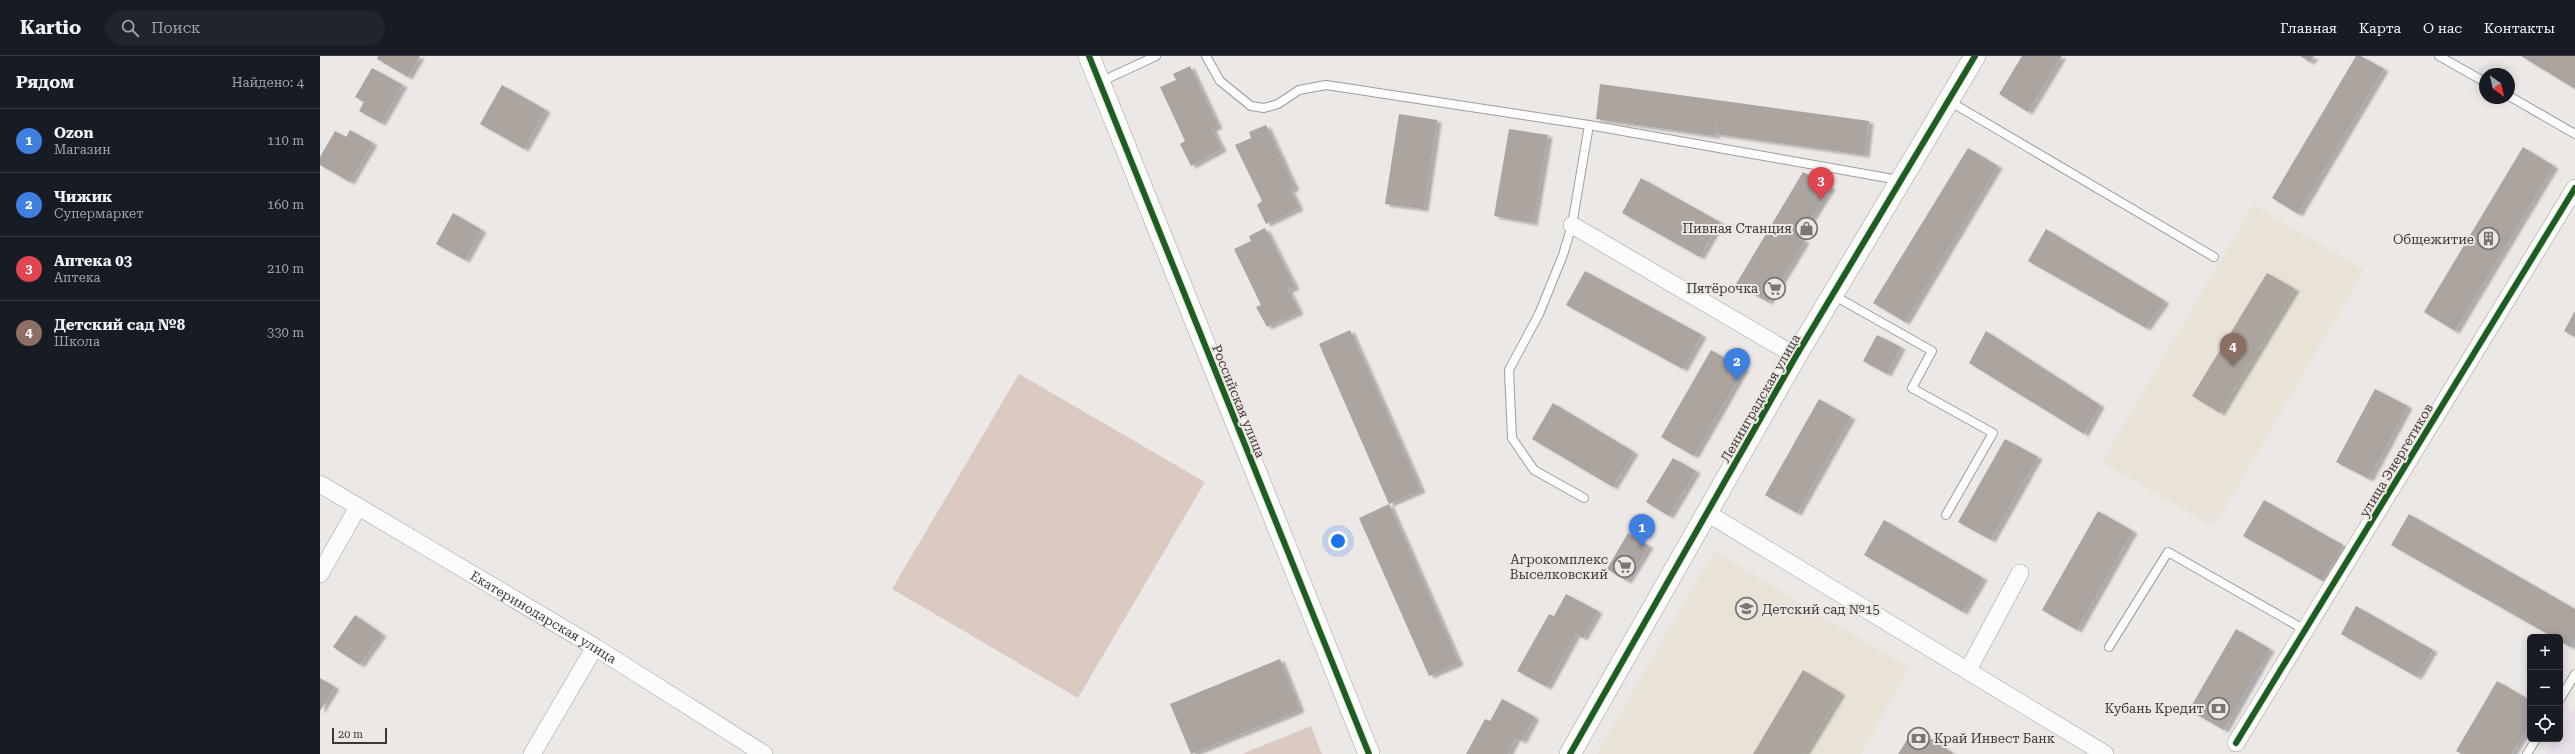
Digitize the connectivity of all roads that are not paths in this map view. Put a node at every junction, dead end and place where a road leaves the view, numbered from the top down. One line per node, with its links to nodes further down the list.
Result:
1 (1089, 56): 7 (street, Российская улица)
2 (1156, 56): 7 (lane)
3 (1206, 56): 10 (lane)
4 (1975, 56): 8 (street, Ленинградская улица)
5 (2439, 56): 6 (lane)
6 (2479, 79)
7 (1099, 82): 35 (street, Российская улица)
8 (1947, 99): 12 (street, Ленинградская улица); 15 (lane)
9 (2515, 99): 11 (lane)
10 (1589, 125): 12 (lane); 14 (lane)
11 (2575, 134)
12 (1899, 180): 16 (street, Ленинградская улица)
13 (2575, 188): 25 (street, улица Энергетиков)
14 (1572, 225): 17 (street); 19 (lane)
15 (2214, 257)
16 (1832, 294): 17 (street, Ленинградская улица); 22 (lane)
17 (1796, 356): 21 (street, Ленинградская улица)
18 (320, 484): 20 (street, Екатеринодарская улица)
19 (1584, 498)
20 (358, 507): 24 (street); 27 (street, Екатеринодарская улица)
21 (1707, 513): 28 (street); 36 (street, Ленинградская улица)
22 (1946, 515)
23 (2020, 573): 28 (street)
24 (320, 574)
25 (2305, 630): 26 (lane); 32 (street, улица Энергетиков)
26 (2109, 646)
27 (595, 647): 33 (street); 34 (street, Екатеринодарская улица)
28 (1968, 670): 37 (street)
29 (2575, 674): 30 (lane)
30 (2563, 694)
31 (2534, 742): 38 (lane)
32 (2236, 743)
33 (532, 754)
34 (764, 754)
35 (1369, 754)
36 (1570, 754)
37 (2105, 754)
38 (2527, 754)

